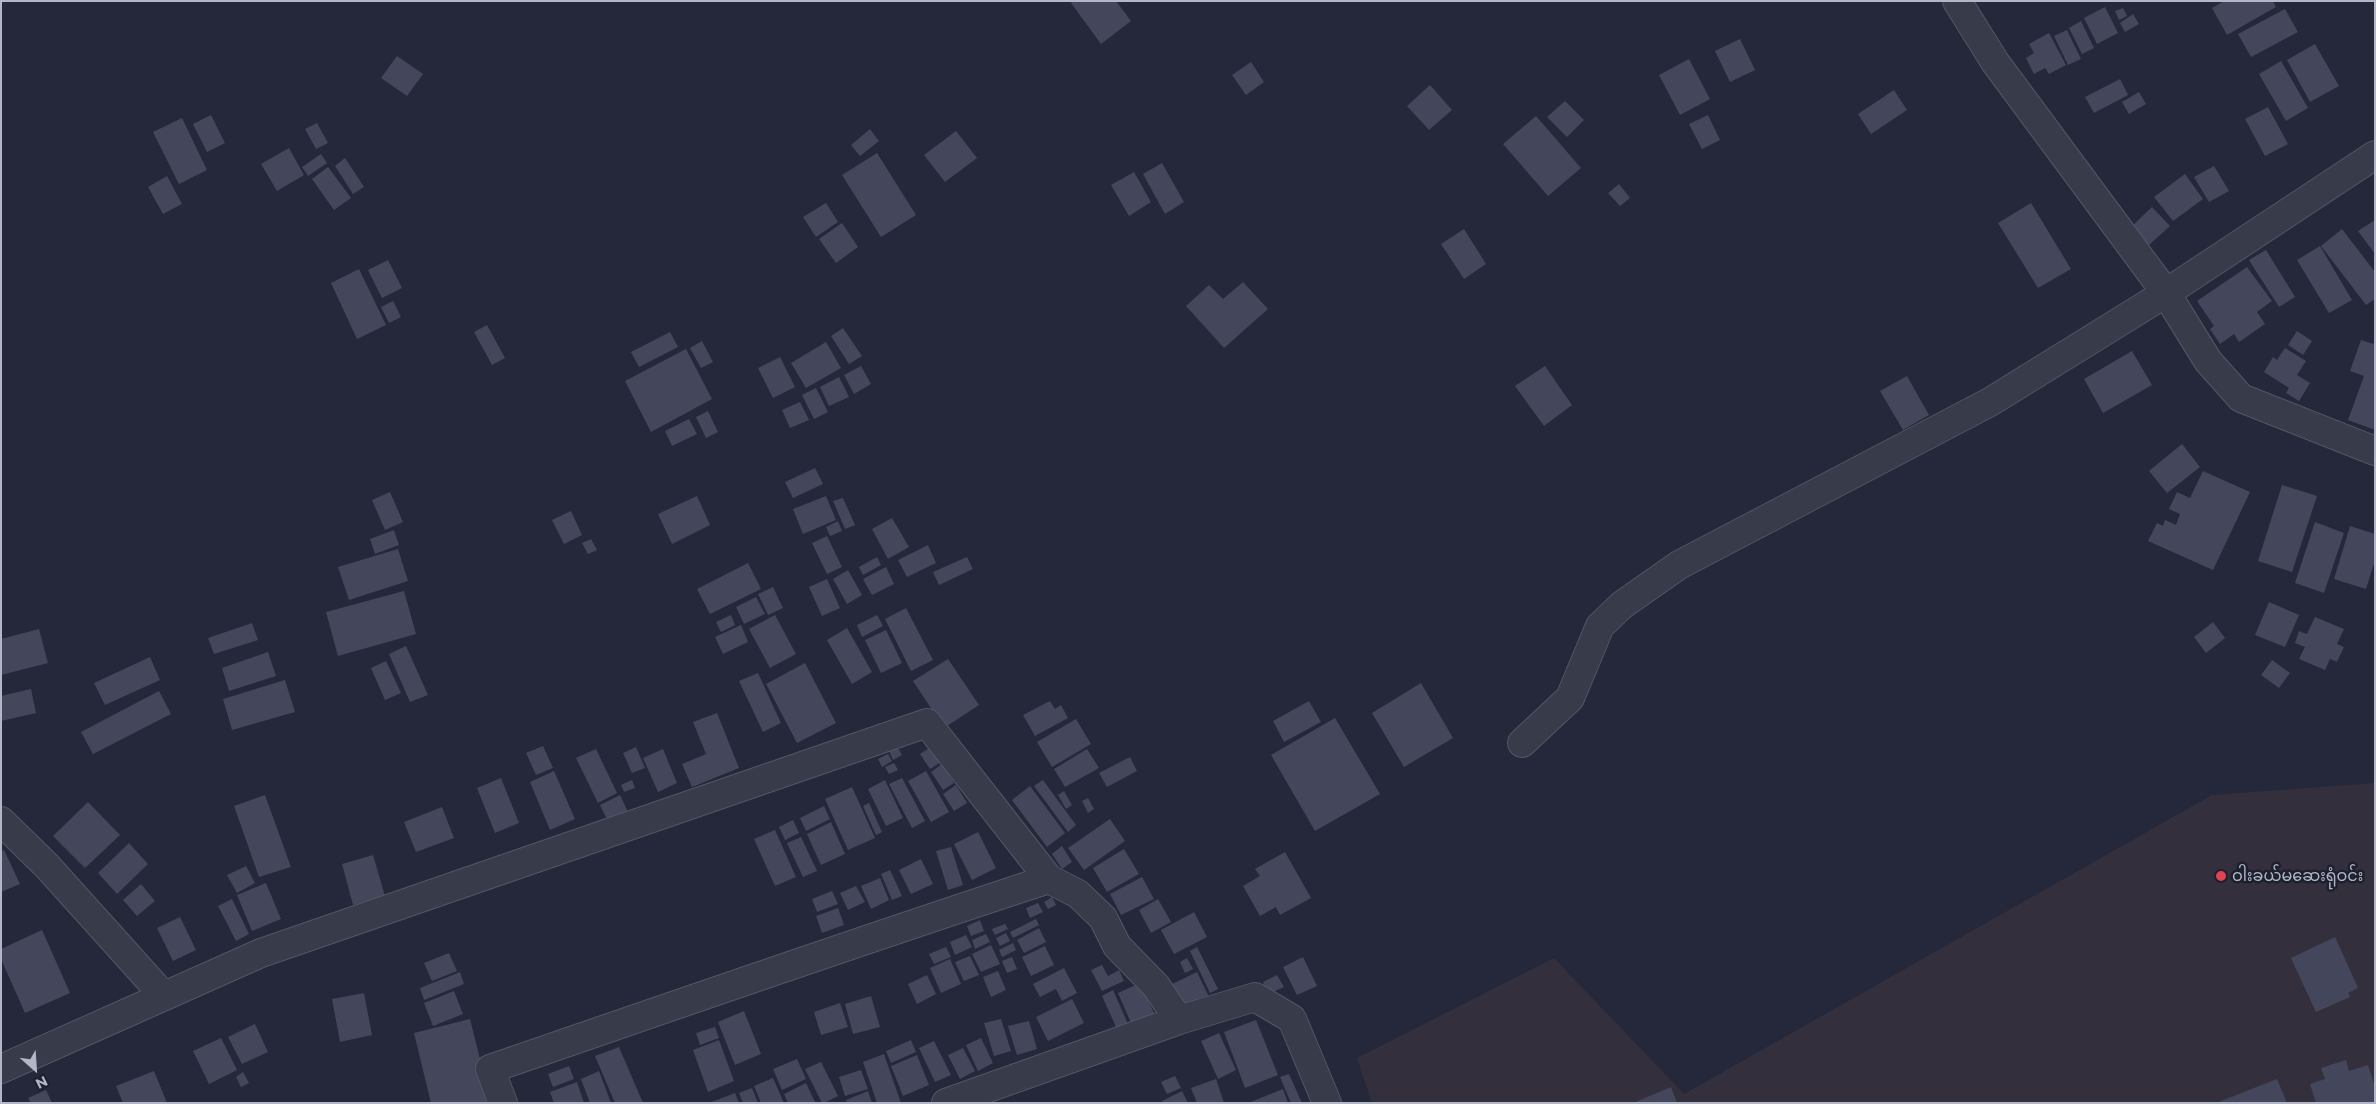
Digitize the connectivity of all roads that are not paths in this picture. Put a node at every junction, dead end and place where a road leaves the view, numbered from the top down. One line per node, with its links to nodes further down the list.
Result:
1 (1957, 1): 3 (street)
2 (2375, 155): 3 (street)
3 (2166, 293): 4 (street); 5 (street)
4 (2375, 451)
5 (1522, 743)
6 (1, 821): 8 (street)
7 (1049, 879): 8 (street); 9 (street); 11 (street)
8 (164, 996): 10 (street)
9 (1179, 1020): 12 (street); 13 (street)
10 (1, 1069)
11 (503, 1103)
12 (946, 1103)
13 (1327, 1103)

